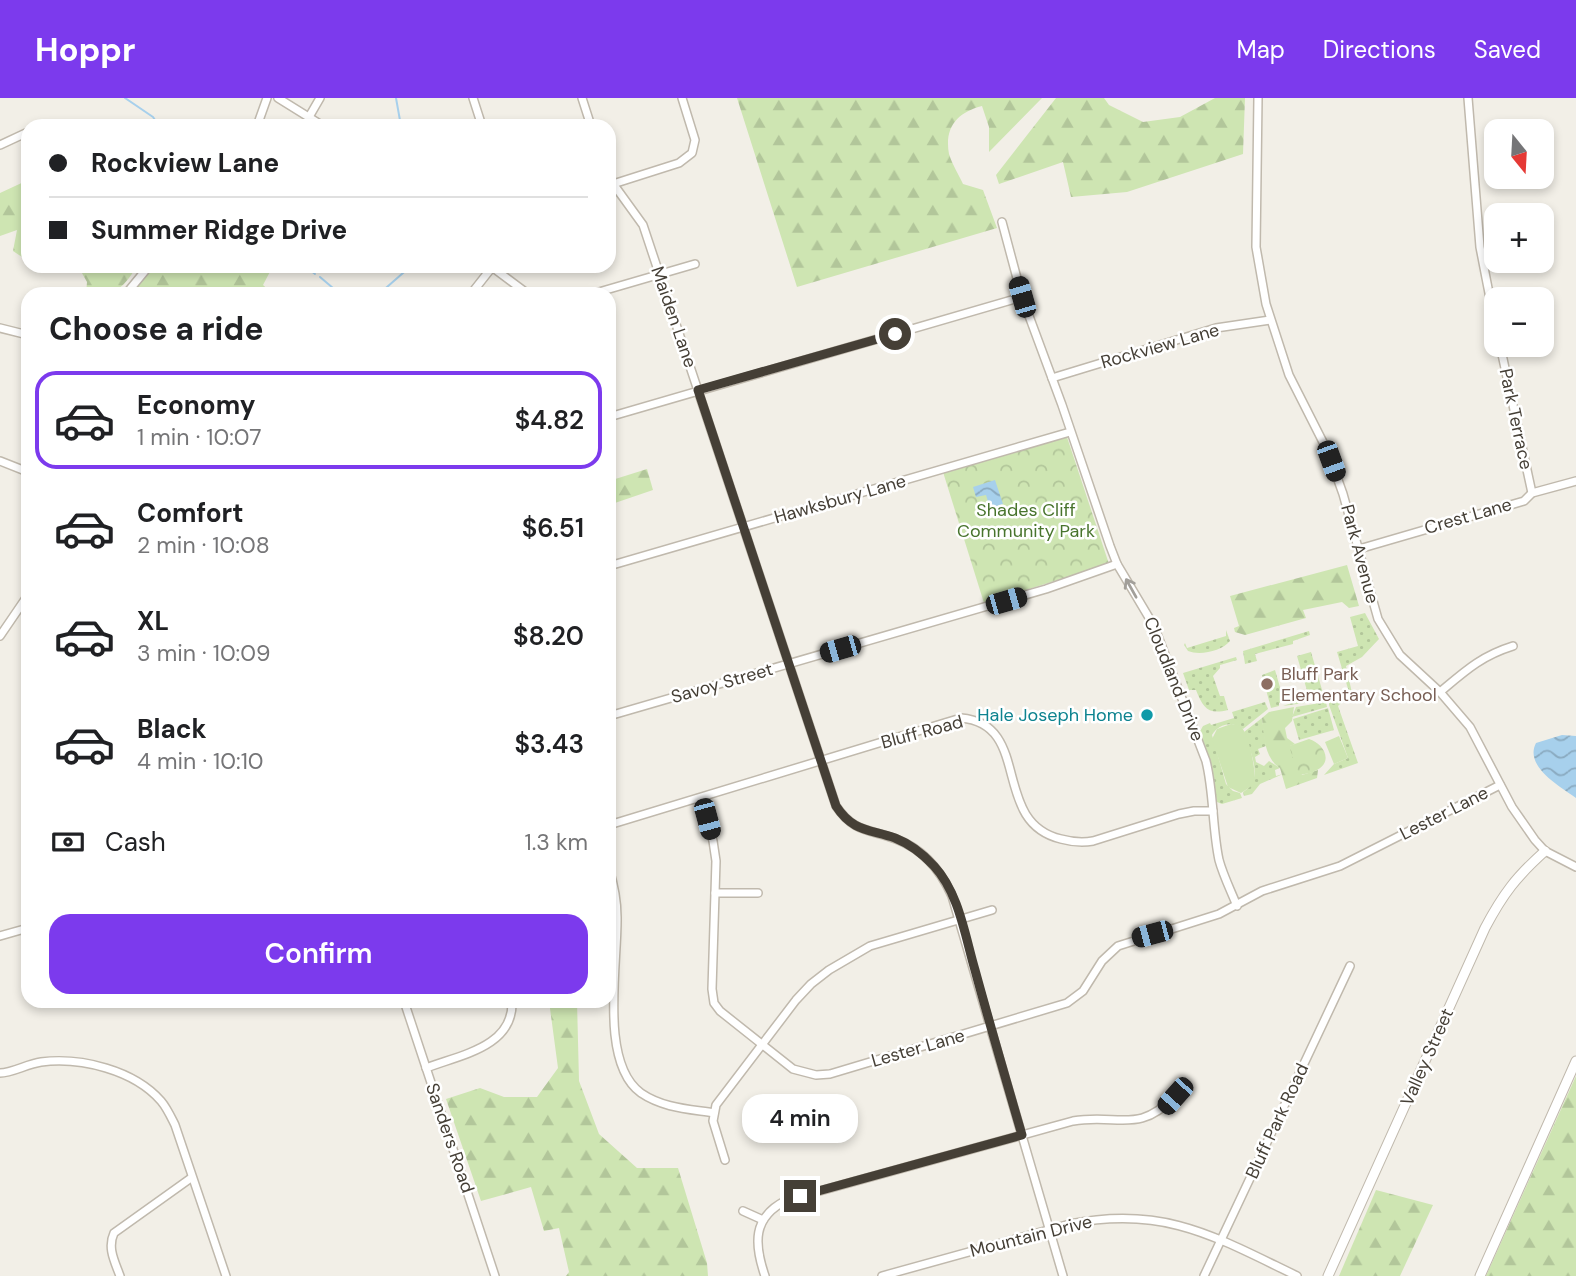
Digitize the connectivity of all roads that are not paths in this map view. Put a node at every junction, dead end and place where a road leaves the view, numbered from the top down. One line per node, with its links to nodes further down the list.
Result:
1 (267, 98): 10 (street)
2 (278, 98): 9 (street)
3 (320, 98): 9 (street)
4 (473, 98): 12 (street)
5 (582, 98): 13 (street)
6 (682, 98): 16 (street)
7 (1258, 98): 30 (street, Park Avenue)
8 (1468, 98): 28 (street)
9 (309, 117): 11 (street)
10 (260, 119)
11 (312, 119)
12 (480, 119)
13 (589, 119)
14 (21, 135): 15 (street)
15 (0, 145)
16 (616, 180)
17 (616, 188): 23 (street, Maiden Lane)
18 (1002, 222): 29 (street, Cloudland Drive)
19 (695, 264): 23 (street)
20 (143, 273): 24 (street)
21 (488, 273): 25 (street)
22 (501, 273): 26 (street)
23 (660, 274): 27 (street); 35 (street, Maiden Lane)
24 (132, 287)
25 (477, 287)
26 (519, 287)
27 (616, 287)
28 (1488, 287)
29 (1022, 297): 34 (street, Cloudland Drive); 35 (street)
30 (1270, 320): 34 (street, Rockview Lane); 43 (street, Park Avenue)
31 (0, 328): 32 (street)
32 (21, 333)
33 (1503, 357): 41 (street, Park Terrace)
34 (1052, 379): 37 (street, Cloudland Drive)
35 (698, 390): 36 (street); 42 (street, Maiden Lane)
36 (616, 415)
37 (1070, 432): 42 (street, Hawksbury Lane); 45 (street, Cloudland Drive)
38 (0, 461): 39 (street)
39 (21, 469)
40 (1576, 481): 41 (street, Crest Lane)
41 (1532, 494): 43 (street, Crest Lane)
42 (744, 527): 44 (street, Hawksbury Lane); 49 (street, Maiden Lane)
43 (1359, 549): 50 (street, Park Avenue)
44 (616, 564)
45 (1117, 564): 49 (street, Savoy Street); 55 (street, Cloudland Drive, one-way to 45)
46 (21, 606): 47 (street)
47 (0, 636)
48 (1513, 646): 50 (street)
49 (789, 663): 51 (street, Savoy Street); 52 (street, Maiden Lane)
50 (1440, 692): 53 (street, Park Avenue)
51 (616, 714)
52 (822, 761): 54 (street, Bluff Road); 55 (street, Bluff Road); 64 (street, Maiden Lane)
53 (1500, 785): 57 (street, Park Avenue); 62 (street, Lester Lane)
54 (701, 798): 56 (street, Bluff Road); 59 (street, Lester Lane)
55 (1213, 811): 62 (street, Cloudland Drive)
56 (616, 823)
57 (1545, 851): 58 (street, Park Avenue); 95 (street, Valley Street)
58 (1576, 867)
59 (715, 892): 60 (street); 74 (street, Lester Lane)
60 (758, 893)
61 (616, 904): 69 (street)
62 (1237, 906): 73 (street, Lester Lane)
63 (992, 910): 64 (street)
64 (960, 919): 73 (street, Maiden Lane); 74 (street)
65 (0, 925): 67 (street)
66 (21, 930): 67 (street)
67 (2, 935)
68 (1350, 966): 86 (street, Bluff Park Road)
69 (616, 982)
70 (406, 1008): 76 (street, Sanders Road)
71 (511, 1008): 76 (street)
72 (616, 1008): 79 (street)
73 (991, 1027): 74 (street, Lester Lane); 80 (street, Maiden Lane)
74 (761, 1044): 79 (street)
75 (1576, 1061): 96 (street)
76 (426, 1068): 89 (street, Sanders Road)
77 (0, 1073): 82 (street)
78 (1175, 1096): 80 (street)
79 (714, 1113): 81 (street)
80 (1022, 1135): 84 (street); 85 (street, Maiden Lane)
81 (725, 1160)
82 (191, 1178): 87 (street); 88 (street)
83 (743, 1211): 84 (street)
84 (763, 1220): 90 (street)
85 (1050, 1230): 86 (street, Mountain Drive); 91 (street, Mountain Drive); 92 (street, Maiden Lane)
86 (1221, 1240): 93 (street, Bluff Park Road); 94 (street, Mountain Drive)
87 (120, 1276)
88 (226, 1276)
89 (495, 1276)
90 (765, 1276)
91 (882, 1276)
92 (1063, 1276)
93 (1204, 1276)
94 (1297, 1276)
95 (1328, 1276)
96 (1480, 1276)

